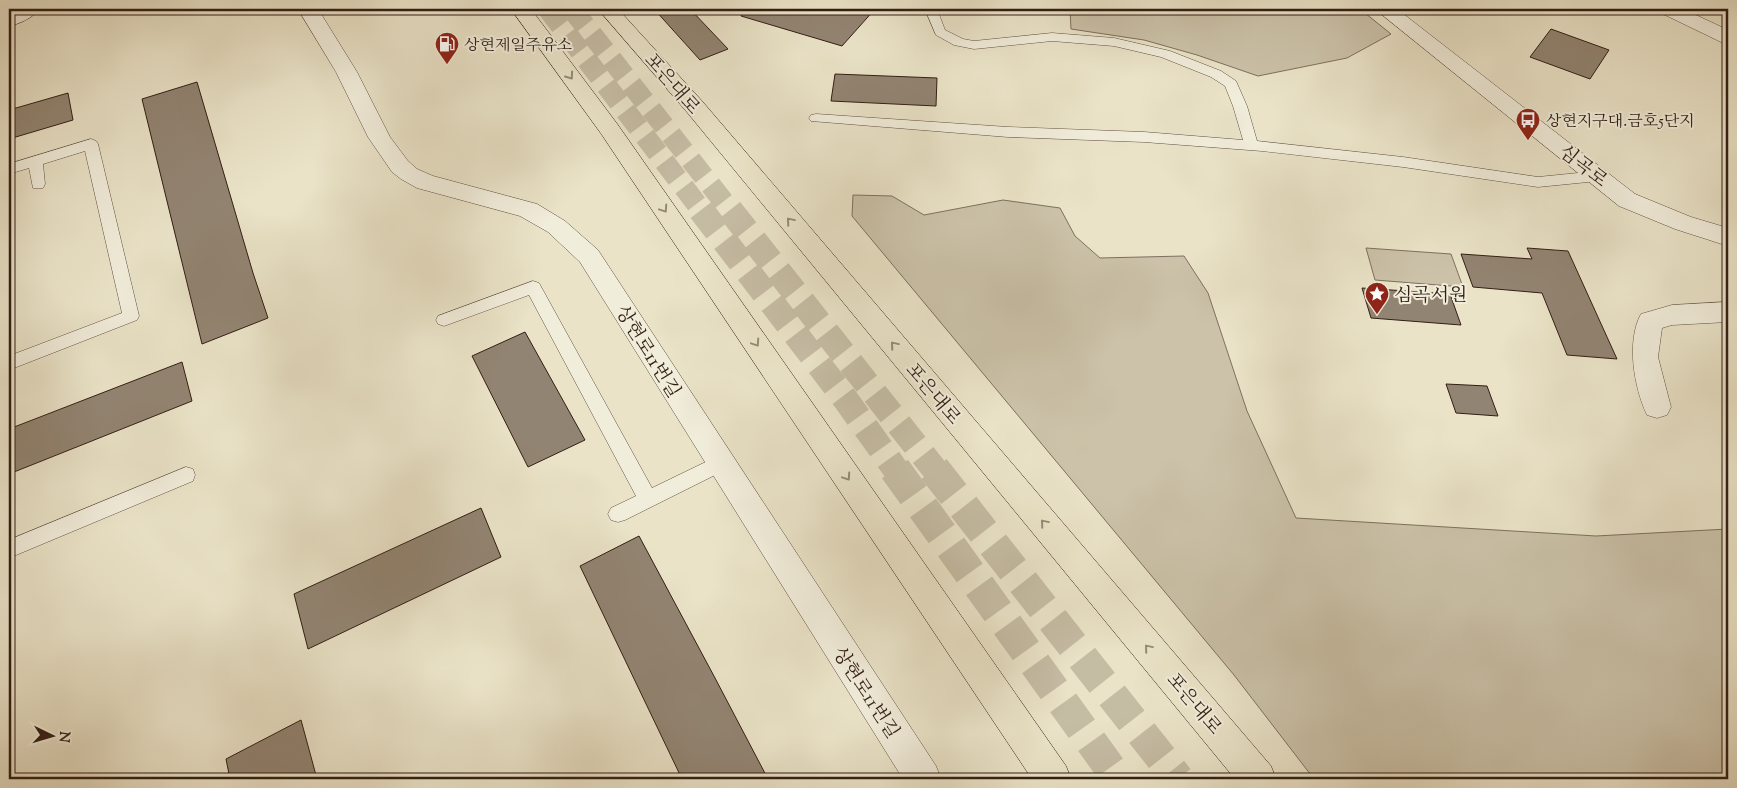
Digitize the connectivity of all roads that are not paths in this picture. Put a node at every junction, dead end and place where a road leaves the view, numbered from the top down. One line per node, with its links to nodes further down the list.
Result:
1 (29, 9): 8 (street)
2 (308, 9): 21 (street, 상현로11번길)
3 (521, 9): 27 (main road, one-way to 27)
4 (608, 9): 28 (main road, 포은대로, one-way to 4)
5 (931, 9): 11 (lane)
6 (1385, 9): 14 (street, 심곡로)
7 (1668, 9): 9 (street)
8 (9, 20)
9 (1728, 38)
10 (816, 118): 11 (lane)
11 (1251, 145): 14 (lane)
12 (35, 161): 13 (lane); 15 (lane); 19 (lane)
13 (9, 169)
14 (1598, 176): 16 (street, 심곡로)
15 (38, 184)
16 (1728, 237)
17 (1728, 312): 20 (street)
18 (444, 320): 23 (lane)
19 (9, 363)
20 (1657, 406)
21 (720, 463): 23 (lane); 26 (street, 상현로11번길)
22 (186, 475): 25 (lane)
23 (648, 499): 24 (lane)
24 (618, 514)
25 (9, 549)
26 (923, 779)
27 (1054, 779)
28 (1258, 779)

